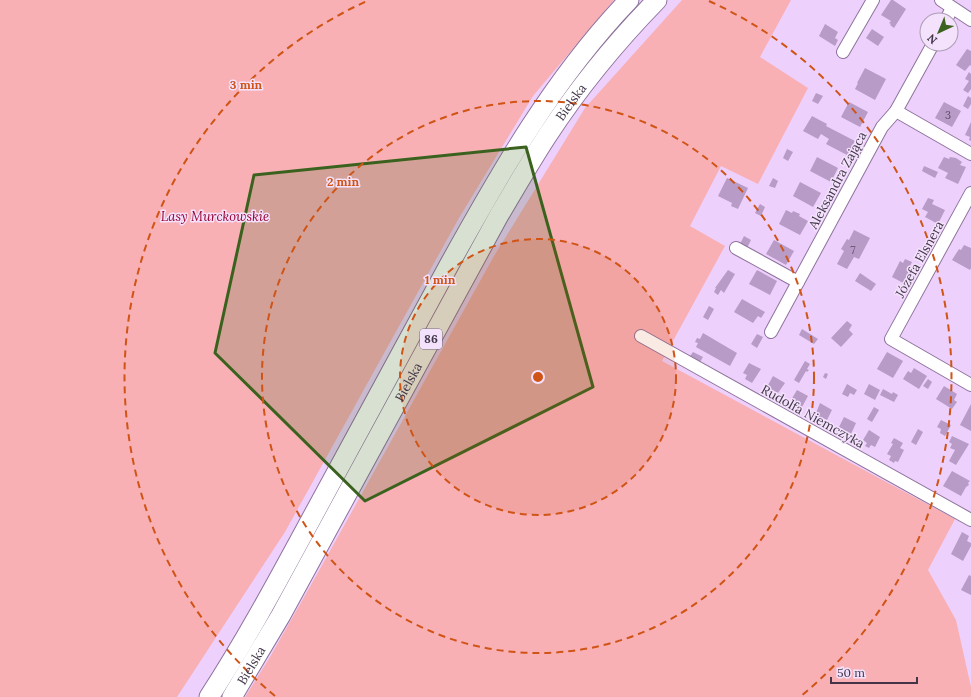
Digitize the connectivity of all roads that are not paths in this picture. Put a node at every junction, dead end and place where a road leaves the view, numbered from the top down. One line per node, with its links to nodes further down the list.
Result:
1 (630, 0): 17 (main road, Bielska / 86)
2 (657, 0): 18 (main road, Bielska / 86)
3 (873, 0): 6 (street)
4 (947, 3): 5 (street)
5 (971, 20)
6 (843, 52)
7 (929, 52): 8 (street, Aleksandra Zająca)
8 (896, 111): 9 (street); 12 (street, Aleksandra Zająca)
9 (971, 154)
10 (971, 193): 15 (street, Józefa Elsnera)
11 (736, 248): 12 (street)
12 (798, 282): 13 (street, Aleksandra Zająca)
13 (771, 332)
14 (641, 336): 16 (street, Rudolfa Niemczyka)
15 (971, 385)
16 (971, 520)
17 (209, 697)
18 (232, 697)

